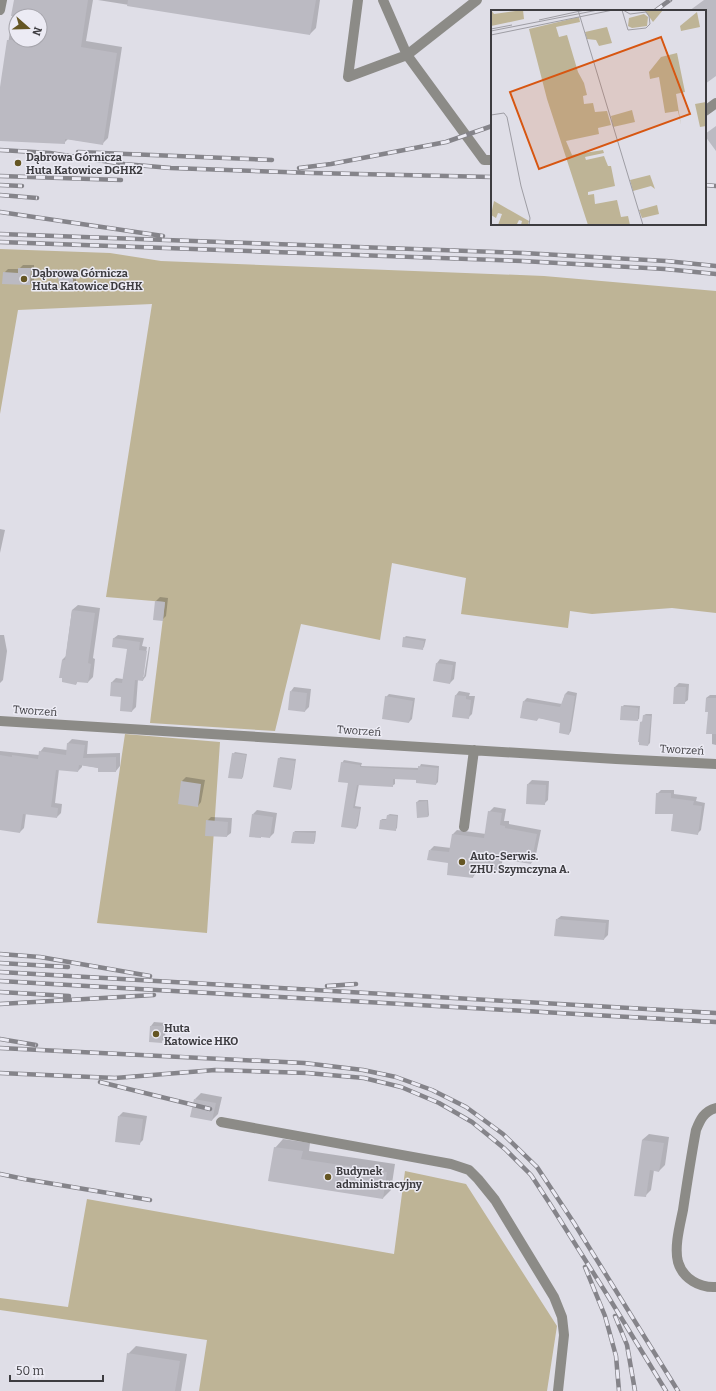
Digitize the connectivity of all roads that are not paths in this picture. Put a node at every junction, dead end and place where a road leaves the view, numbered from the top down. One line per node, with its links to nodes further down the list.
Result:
1 (2, 0): 5 (street)
2 (358, 0): 6 (street)
3 (383, 0): 6 (street)
4 (477, 0): 6 (street)
5 (0, 10)
6 (407, 55): 9 (street)
7 (716, 103): 8 (street)
8 (706, 110)
9 (491, 160)
10 (0, 721): 11 (street, Tworzeń)
11 (474, 750): 12 (street, Tworzeń); 13 (street)
12 (716, 764)
13 (464, 827)
14 (716, 1108): 16 (street)
15 (221, 1122): 17 (street)
16 (716, 1287)
17 (558, 1391)

